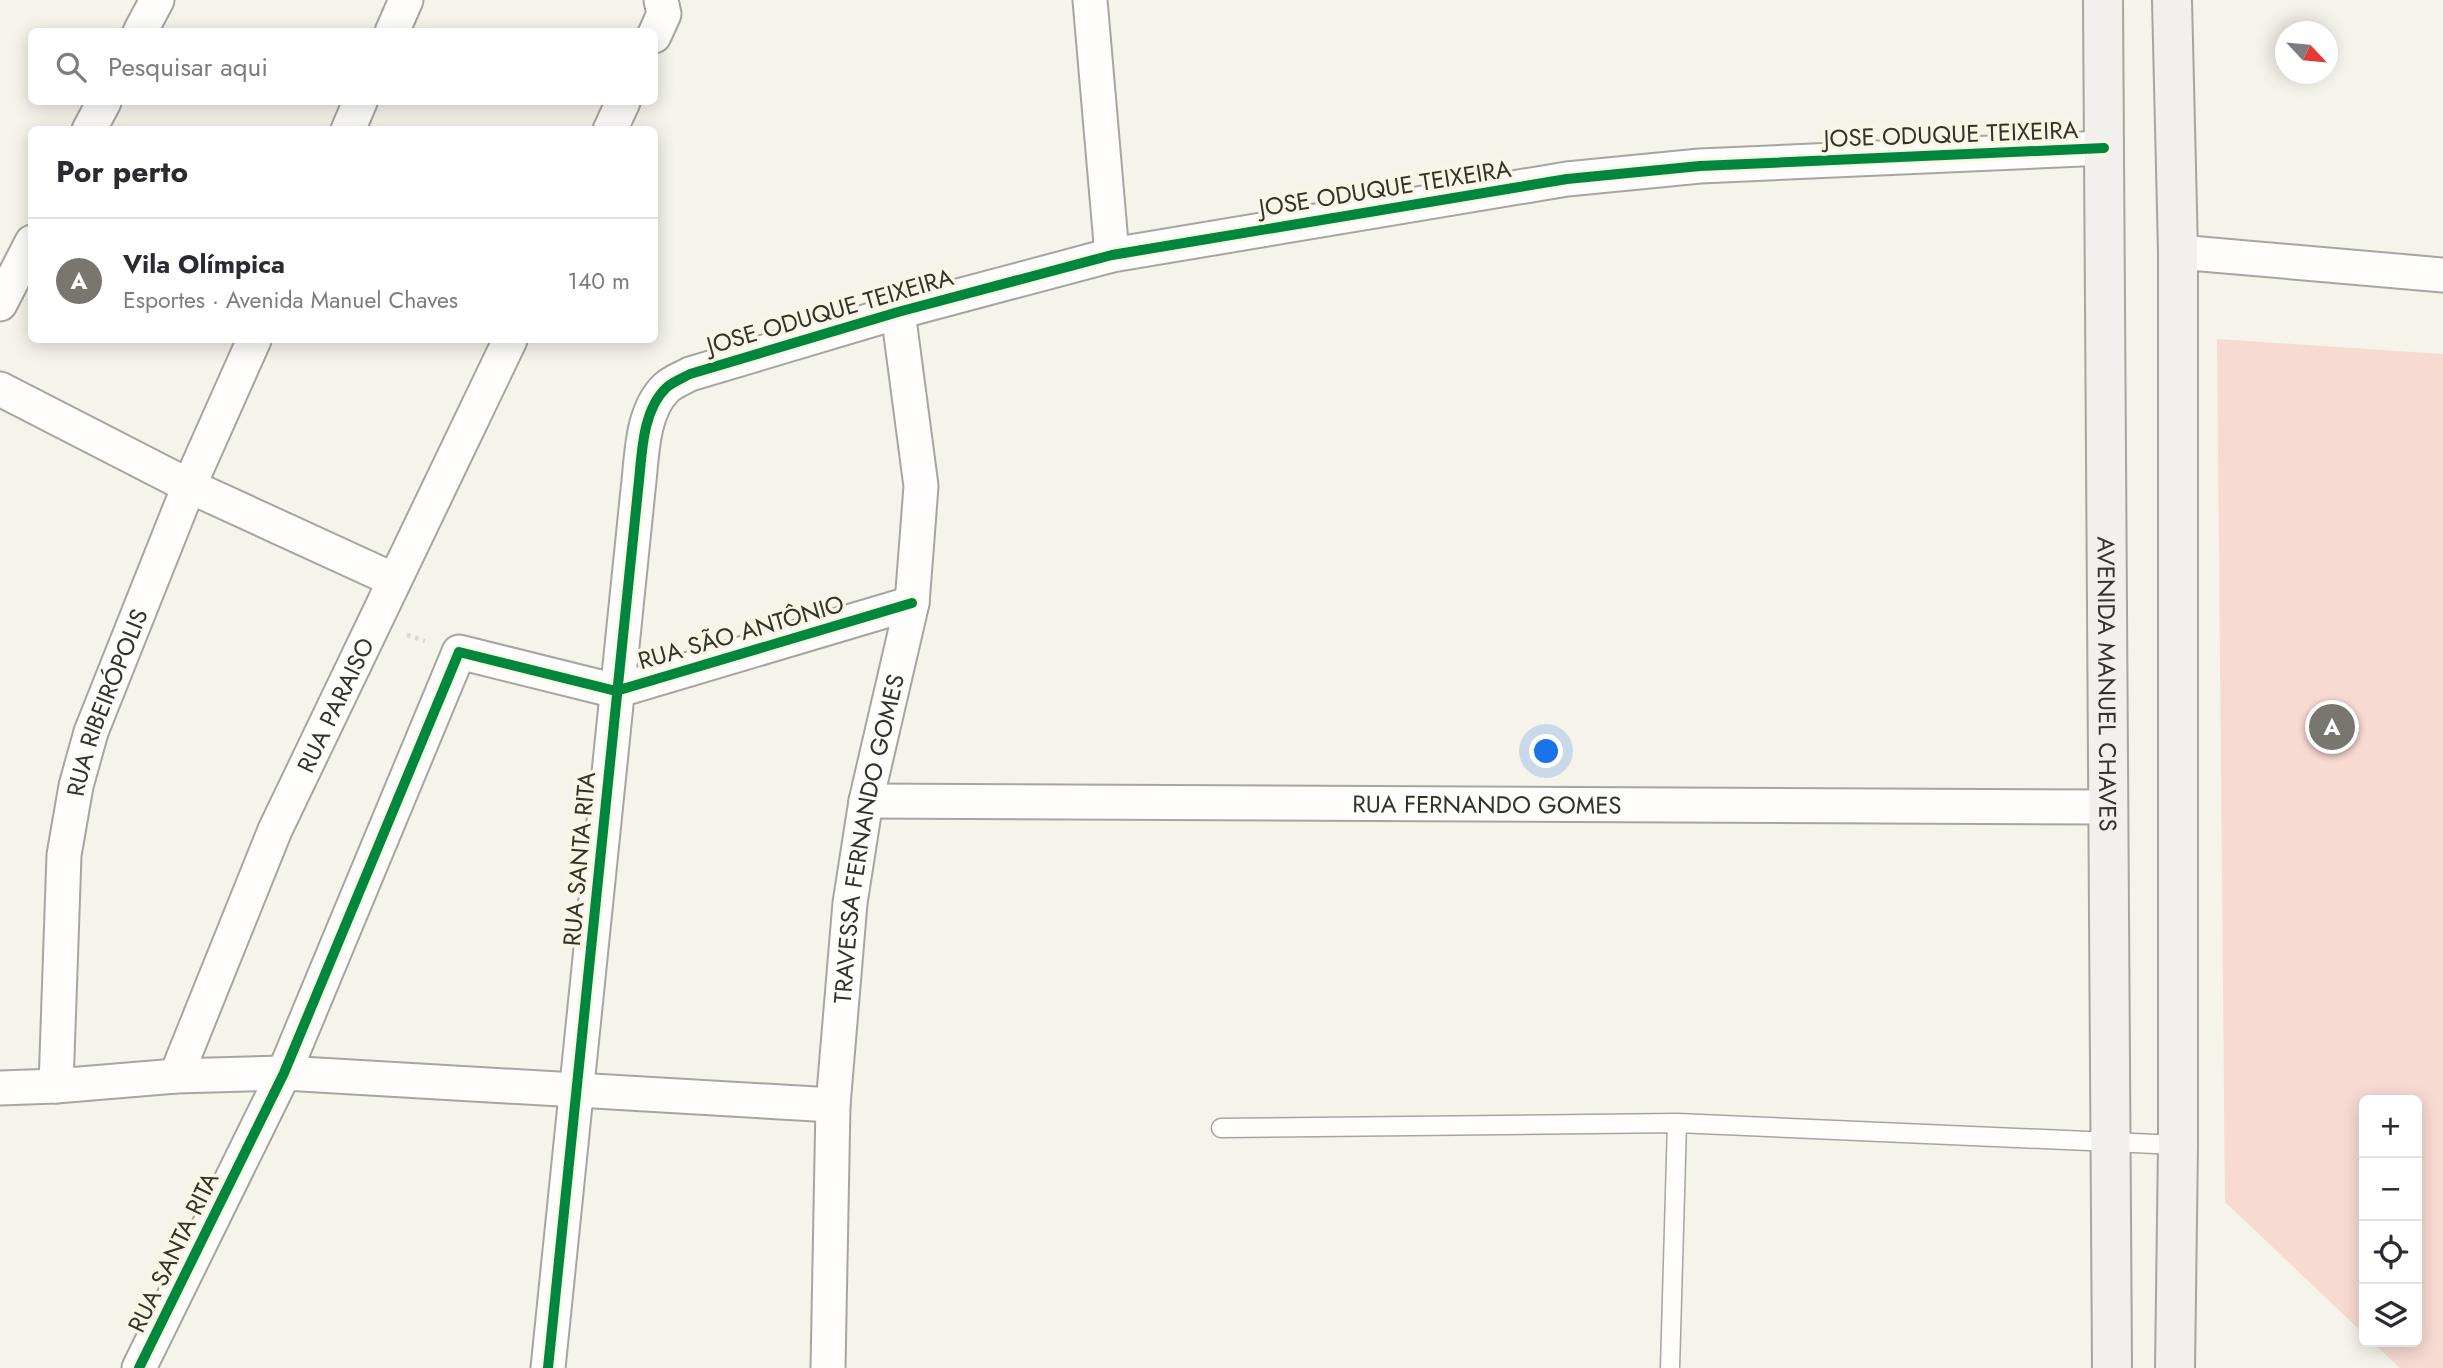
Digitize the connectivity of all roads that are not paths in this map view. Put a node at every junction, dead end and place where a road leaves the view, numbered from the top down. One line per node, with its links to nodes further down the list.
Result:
1 (157, 0): 7 (street)
2 (406, 0): 8 (street)
3 (661, 0): 9 (street)
4 (1090, 0): 19 (street)
5 (2103, 0): 16 (main road, AVENIDA MANUEL CHAVES)
6 (2172, 0): 18 (main road)
7 (142, 28)
8 (394, 28)
9 (658, 28)
10 (102, 105): 13 (street)
11 (359, 105): 14 (street)
12 (622, 105): 15 (street)
13 (91, 126)
14 (350, 126)
15 (612, 126)
16 (2104, 148): 19 (street, JOSE ODUQUE TEIXEIRA); 33 (main road, AVENIDA MANUEL CHAVES)
17 (28, 250): 21 (street)
18 (2178, 252): 20 (street); 43 (main road)
19 (1112, 255): 22 (street, JOSE ODUQUE TEIXEIRA)
20 (2443, 275)
21 (0, 304)
22 (898, 312): 25 (street, JOSE ODUQUE TEIXEIRA); 29 (street, TRAVESSA FERNANDO GOMES)
23 (253, 343): 27 (street, RUA RIBEIRÓPOLIS)
24 (509, 343): 28 (street, RUA PARAISO)
25 (690, 374): 31 (street, RUA SANTA RITA)
26 (0, 389): 27 (street)
27 (189, 486): 28 (street); 36 (street, RUA RIBEIRÓPOLIS)
28 (394, 580): 35 (street, RUA PARAISO)
29 (912, 603): 31 (street, RUA SÃO ANTÔNIO); 32 (street, TRAVESSA FERNANDO GOMES)
30 (445, 648): 31 (street, RUA SÃO ANTÔNIO); 34 (street, RUA SANTA RITA)
31 (616, 691): 38 (street, RUA SANTA RITA)
32 (866, 801): 33 (street, RUA FERNANDO GOMES); 39 (street, TRAVESSA FERNANDO GOMES)
33 (2107, 807): 42 (main road, AVENIDA MANUEL CHAVES)
34 (284, 1073): 35 (street); 38 (street); 44 (street, RUA SANTA RITA)
35 (188, 1075): 36 (street)
36 (56, 1086): 37 (street)
37 (0, 1088)
38 (578, 1089): 39 (street); 45 (street, RUA SANTA RITA)
39 (833, 1105): 46 (street, TRAVESSA FERNANDO GOMES)
40 (1677, 1122): 41 (lane); 42 (lane); 47 (lane)
41 (1221, 1128)
42 (2110, 1142): 43 (lane); 48 (main road, AVENIDA MANUEL CHAVES)
43 (2178, 1145): 49 (main road)
44 (139, 1368)
45 (548, 1368)
46 (828, 1368)
47 (1670, 1368)
48 (2112, 1368)
49 (2175, 1368)

